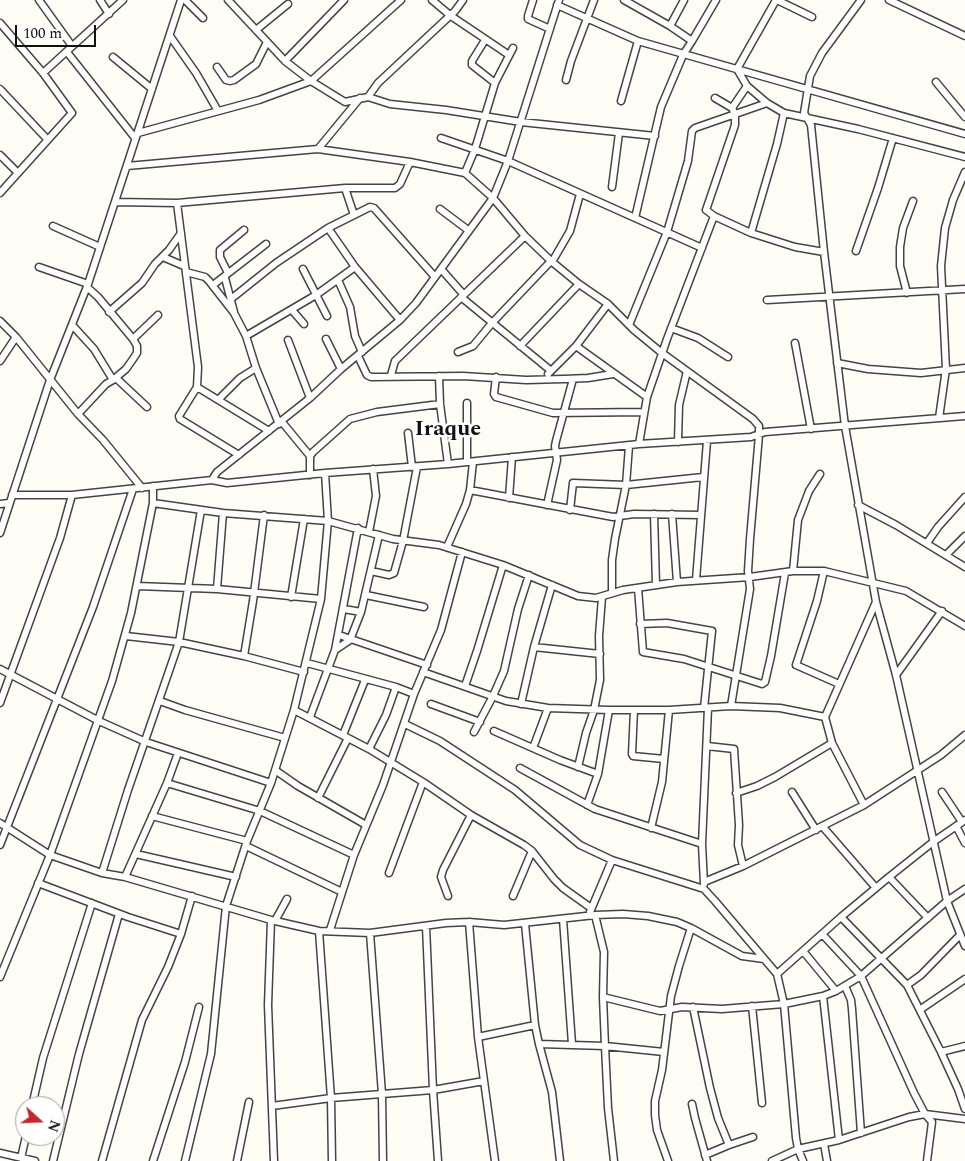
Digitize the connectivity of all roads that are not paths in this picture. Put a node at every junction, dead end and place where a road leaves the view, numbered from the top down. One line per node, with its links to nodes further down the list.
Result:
1 (39, 0): 37 (street)
2 (100, 0): 21 (street)
3 (123, 0): 21 (street)
4 (183, 0): 23 (street); 30 (street)
5 (228, 0): 29 (street)
6 (344, 0): 41 (street)
7 (400, 0): 46 (street)
8 (432, 0): 22 (street)
9 (462, 0): 22 (street)
10 (533, 0): 28 (street)
11 (594, 0): 25 (street)
12 (624, 0): 18 (street)
13 (684, 0): 27 (street)
14 (716, 0): 34 (street)
15 (777, 0): 24 (street); 43 (street)
16 (861, 0): 52 (street)
17 (889, 0): 31 (street)
18 (635, 2): 27 (street)
19 (558, 3): 25 (street); 28 (street)
20 (288, 4): 29 (street)
21 (109, 14): 37 (street)
22 (451, 16): 32 (street); 53 (street)
23 (203, 18)
24 (812, 18)
25 (586, 19): 33 (street); 45 (street)
26 (0, 23): 44 (street)
27 (670, 26): 34 (street)
28 (550, 29): 64 (street)
29 (256, 30): 35 (street)
30 (170, 36): 51 (street); 58 (street)
31 (965, 36)
32 (485, 40): 38 (street); 48 (street)
33 (638, 41): 39 (street); 56 (street)
34 (692, 41): 39 (street)
35 (267, 42): 41 (street); 42 (street)
36 (513, 48): 38 (street)
37 (69, 49): 44 (street); 67 (street)
38 (509, 55): 48 (street)
39 (683, 55): 43 (street); 68 (street)
40 (113, 57): 51 (street)
41 (285, 61): 46 (street)
42 (217, 67)
43 (737, 69): 49 (street); 52 (street)
44 (43, 73): 71 (street)
45 (566, 80)
46 (311, 81): 54 (street); 58 (street)
47 (936, 82): 63 (street)
48 (495, 83): 61 (street)
49 (747, 86): 57 (street); 59 (street)
50 (0, 89): 71 (street)
51 (152, 89): 67 (street)
52 (807, 89): 62 (street); 66 (street)
53 (368, 97): 54 (street); 61 (street)
54 (360, 98): 72 (street)
55 (715, 98): 59 (street)
56 (621, 102)
57 (767, 103): 59 (street); 60 (street)
58 (218, 111): 67 (street)
59 (734, 111): 92 (street); 98 (street)
60 (784, 113): 62 (street); 100 (street)
61 (485, 116): 64 (street); 73 (street)
62 (805, 117): 70 (street); 106 (street)
63 (965, 117)
64 (521, 122): 65 (street); 76 (street)
65 (619, 133): 68 (street); 82 (street)
66 (965, 134)
67 (137, 135): 78 (street)
68 (655, 136): 93 (street)
69 (441, 138): 73 (street)
70 (893, 138): 75 (street); 105 (street)
71 (47, 139): 79 (street)
72 (318, 149): 77 (street); 78 (street)
73 (475, 149): 76 (street); 81 (street)
74 (0, 155): 79 (street)
75 (965, 157)
76 (508, 161): 85 (street); 86 (street)
77 (410, 162): 81 (street); 83 (street)
78 (127, 166): 88 (street)
79 (17, 172): 84 (street)
80 (965, 172): 121 (street)
81 (465, 173): 86 (street)
82 (612, 187)
83 (345, 188): 89 (street); 91 (street)
84 (0, 193)
85 (580, 194): 93 (street); 108 (street)
86 (494, 198): 97 (street); 101 (street)
87 (914, 200): 122 (street)
88 (114, 202): 89 (street); 103 (street)
89 (177, 202): 99 (street)
90 (440, 209): 97 (street)
91 (354, 215): 95 (street); 115 (street)
92 (714, 216): 100 (street); 104 (street)
93 (635, 218): 98 (street)
94 (53, 226): 103 (street)
95 (328, 228): 110 (street); 126 (street)
96 (244, 230): 114 (street)
97 (468, 230): 113 (street)
98 (667, 232): 104 (street); 138 (street)
99 (181, 233): 107 (street); 111 (street)
100 (750, 233): 106 (street)
101 (525, 236): 108 (street); 124 (street)
102 (266, 244): 114 (street)
103 (100, 247): 119 (street)
104 (702, 248): 140 (street)
105 (856, 251)
106 (824, 252): 125 (street)
107 (163, 257): 111 (street); 130 (street)
108 (551, 261): 117 (street); 136 (street)
109 (39, 267): 119 (street)
110 (355, 267): 116 (street); 134 (street)
111 (185, 269): 118 (street); 169 (street)
112 (302, 269): 123 (street)
113 (441, 269): 115 (street); 124 (street)
114 (226, 275): 118 (street); 126 (street)
115 (435, 277): 134 (street)
116 (338, 280): 123 (street); 151 (street)
117 (579, 284): 128 (street); 147 (street)
118 (213, 285): 131 (street)
119 (87, 286): 130 (street); 139 (street)
120 (965, 289): 121 (street)
121 (941, 290): 122 (street); 157 (street)
122 (907, 293): 125 (street)
123 (316, 295): 129 (street); 133 (street)
124 (462, 296): 136 (street); 162 (street)
125 (829, 297): 127 (street); 154 (street)
126 (231, 299): 131 (street)
127 (767, 300)
128 (608, 304): 138 (street); 148 (street)
129 (292, 310): 137 (street); 142 (street)
130 (109, 312): 143 (street)
131 (234, 313): 142 (street)
132 (158, 315): 143 (street)
133 (327, 316)
134 (400, 320): 151 (street)
135 (0, 321): 141 (street)
136 (492, 323): 147 (street); 149 (street)
137 (304, 324)
138 (629, 325): 150 (street)
139 (73, 326): 165 (street); 168 (street)
140 (671, 328): 150 (street); 152 (street)
141 (16, 336): 153 (street); 168 (street)
142 (246, 336): 155 (street)
143 (133, 339): 165 (street)
144 (326, 339): 158 (street)
145 (288, 340): 171 (street)
146 (795, 343): 183 (street)
147 (520, 346): 159 (street)
148 (576, 346): 159 (street); 161 (street)
149 (458, 352)
150 (662, 353): 160 (street); 170 (street)
151 (360, 354): 158 (street); 162 (street)
152 (728, 357)
153 (0, 361)
154 (837, 363): 157 (street); 182 (street)
155 (256, 368): 172 (street); 181 (street)
156 (965, 368): 157 (street)
157 (946, 369): 180 (street)
158 (341, 370): 171 (street)
159 (550, 370): 166 (street)
160 (687, 371): 186 (street); 188 (street)
161 (613, 374): 167 (street); 170 (street)
162 (391, 375): 163 (street)
163 (439, 376): 164 (street); 174 (street)
164 (496, 377): 166 (street); 178 (street)
165 (114, 379): 175 (street); 177 (street)
166 (544, 379): 167 (street)
167 (573, 379): 178 (street)
168 (50, 380): 177 (street); 209 (street)
169 (196, 387): 172 (street); 192 (street)
170 (647, 397): 176 (street)
171 (310, 398): 181 (street)
172 (219, 399): 184 (street)
173 (467, 402): 195 (street)
174 (440, 404): 193 (street); 196 (street)
175 (147, 407)
176 (643, 412): 178 (street); 189 (street)
177 (78, 414): 206 (street)
178 (563, 414): 191 (street)
179 (965, 416): 180 (street)
180 (939, 418): 182 (street)
181 (280, 423): 184 (street); 193 (street)
182 (845, 426): 183 (street); 216 (street)
183 (811, 429): 186 (street)
184 (269, 431): 192 (street)
185 (408, 433): 197 (street)
186 (759, 434): 187 (street); 245 (street)
187 (707, 440): 188 (street); 202 (street)
188 (678, 442): 189 (street)
189 (639, 444): 190 (street)
190 (629, 446): 191 (street); 204 (street)
191 (556, 453): 194 (street); 217 (street)
192 (239, 454): 203 (street)
193 (310, 456): 201 (street)
194 (512, 457): 195 (street); 212 (street)
195 (470, 462): 196 (street); 208 (street)
196 (448, 464): 197 (street)
197 (414, 467): 198 (street); 233 (street)
198 (373, 469): 199 (street); 229 (street)
199 (325, 473): 201 (street); 227 (street)
200 (820, 474): 241 (street)
201 (310, 475): 203 (street)
202 (703, 477): 204 (street); 224 (street)
203 (212, 480): 205 (street)
204 (626, 485): 219 (street); 225 (street)
205 (153, 486): 206 (street); 214 (street)
206 (142, 488): 207 (street)
207 (133, 489): 210 (street); 292 (street)
208 (470, 490): 212 (street); 235 (street)
209 (12, 495): 210 (street); 213 (street)
210 (72, 495): 283 (street)
211 (965, 497): 234 (street)
212 (509, 498): 217 (street)
213 (10, 503): 215 (street); 230 (street)
214 (152, 503): 218 (street); 251 (street)
215 (0, 504)
216 (858, 504): 234 (street); 248 (street)
217 (547, 505): 219 (street)
218 (201, 510): 220 (street); 252 (street)
219 (570, 510): 225 (street)
220 (223, 513): 223 (street); 254 (street)
221 (654, 514): 222 (street); 225 (street); 250 (street)
222 (672, 514): 224 (street); 247 (street)
223 (264, 515): 226 (street); 255 (street)
224 (700, 515): 246 (street)
225 (620, 516): 256 (street)
226 (304, 519): 227 (street); 258 (street)
227 (328, 521): 228 (street); 260 (street)
228 (358, 528): 229 (street); 263 (street)
229 (369, 532): 231 (street)
230 (0, 533)
231 (379, 535): 233 (street); 240 (street)
232 (965, 536): 237 (street)
233 (403, 541): 235 (street); 240 (street)
234 (927, 543): 237 (street)
235 (446, 547): 236 (street)
236 (462, 552): 238 (street); 277 (street)
237 (946, 555): 239 (street)
238 (503, 565): 244 (street); 288 (street)
239 (965, 568)
240 (371, 571): 257 (street)
241 (793, 571): 242 (street); 243 (street)
242 (824, 571): 248 (street); 287 (street)
243 (785, 573): 245 (street); 284 (street)
244 (528, 575): 249 (street); 291 (street)
245 (750, 577): 246 (street); 284 (street)
246 (696, 580): 247 (street)
247 (677, 582): 250 (street)
248 (874, 582): 261 (street); 264 (street)
249 (552, 585): 259 (street); 272 (street)
250 (656, 585): 253 (street)
251 (137, 586): 252 (street); 269 (street)
252 (189, 588): 254 (street); 271 (street)
253 (638, 588): 256 (street); 266 (street)
254 (217, 589): 255 (street)
255 (254, 592): 258 (street); 275 (street)
256 (612, 593): 259 (street)
257 (366, 595): 262 (street); 265 (street)
258 (291, 596): 260 (street)
259 (602, 597): 274 (street)
260 (321, 600): 276 (street)
261 (876, 602): 285 (street); 287 (street)
262 (424, 607)
263 (344, 609): 265 (street); 268 (street)
264 (942, 611): 267 (street); 285 (street)
265 (362, 612): 270 (street)
266 (640, 624): 278 (street); 278 (street)
267 (965, 626)
268 (339, 635): 270 (street); 273 (street)
269 (126, 636): 271 (street); 307 (street)
270 (350, 640): 273 (street); 277 (street)
271 (179, 642): 275 (street); 293 (street)
272 (534, 647): 274 (street); 296 (street)
273 (335, 650): 280 (street)
274 (600, 654): 301 (street)
275 (244, 656): 281 (street)
276 (307, 663): 280 (street); 281 (street)
277 (427, 664): 282 (street)
278 (707, 665): 284 (street); 299 (street)
279 (0, 669): 283 (street)
280 (328, 670): 286 (street); 305 (street)
281 (304, 672): 300 (street)
282 (423, 672): 288 (street); 290 (street)
283 (11, 675): 292 (street); 294 (street)
284 (737, 675): 297 (street)
285 (896, 675): 326 (street)
286 (365, 680): 289 (street); 313 (street)
287 (840, 684): 306 (street)
288 (465, 686): 291 (street)
289 (396, 687): 290 (street); 319 (street)
290 (414, 694): 309 (street)
291 (493, 696): 296 (street); 308 (street)
292 (57, 697): 307 (street); 343 (street)
293 (160, 701): 314 (street); 315 (street)
294 (0, 703)
295 (431, 704): 308 (street)
296 (521, 704): 298 (street)
297 (731, 706): 299 (street); 306 (street)
298 (548, 708): 301 (street); 318 (street)
299 (706, 708): 304 (street); 317 (street)
300 (294, 710): 305 (street); 314 (street)
301 (594, 710): 302 (street); 323 (street)
302 (609, 710): 303 (street); 327 (street)
303 (634, 710): 304 (street); 321 (street)
304 (669, 710): 321 (street)
305 (310, 717): 313 (street)
306 (825, 717): 316 (street)
307 (99, 721): 315 (street); 352 (street)
308 (480, 722): 311 (street)
309 (405, 724): 322 (street); 355 (street)
310 (494, 730): 318 (street)
311 (474, 732)
312 (965, 735): 326 (street)
313 (345, 736): 319 (street); 334 (street)
314 (285, 738): 325 (street)
315 (146, 742): 320 (street); 357 (street)
316 (832, 743): 333 (street); 336 (street)
317 (707, 746): 333 (street); 349 (street)
318 (533, 748): 323 (street)
319 (369, 749): 322 (street)
320 (178, 753): 329 (street); 330 (street)
321 (664, 759): 344 (street)
322 (391, 763): 328 (street); 342 (street)
323 (578, 767): 327 (street)
324 (520, 768): 335 (street)
325 (275, 770): 330 (street); 334 (street)
326 (917, 770): 336 (street); 346 (street)
327 (598, 774): 335 (street)
328 (423, 782): 338 (street); 358 (street)
329 (167, 783): 337 (street); 339 (street)
330 (271, 783): 337 (street)
331 (792, 792): 345 (street)
332 (942, 792): 340 (street)
333 (736, 793): 356 (street)
334 (318, 798): 342 (street)
335 (587, 805): 344 (street)
336 (864, 805): 345 (street)
337 (260, 811): 348 (street); 354 (street)
338 (471, 815): 351 (street); 368 (street)
339 (152, 816): 348 (street); 353 (street)
340 (961, 823): 346 (street); 347 (street)
341 (0, 824): 343 (street)
342 (366, 825): 354 (street)
343 (7, 828): 350 (street); 352 (street)
344 (651, 828): 349 (street)
345 (819, 828): 356 (street); 364 (street)
346 (933, 842): 361 (street); 371 (street)
347 (965, 843)
348 (246, 844): 360 (street); 366 (street)
349 (702, 844): 363 (street)
350 (0, 846)
351 (532, 851): 369 (street); 374 (street)
352 (50, 854): 357 (street); 362 (street)
353 (136, 854): 359 (street); 360 (street)
354 (354, 855): 366 (street)
355 (612, 860): 363 (street); 374 (street)
356 (743, 866): 363 (street)
357 (102, 873): 359 (street)
358 (390, 873)
359 (125, 877): 367 (street)
360 (236, 877): 373 (street)
361 (890, 877): 364 (street); 379 (street)
362 (38, 883): 372 (street); 398 (street)
363 (704, 886): 394 (street)
364 (876, 888): 378 (street)
365 (965, 889): 371 (street)
366 (342, 892): 386 (street)
367 (192, 896): 373 (street); 389 (street)
368 (448, 896)
369 (513, 896)
370 (286, 899): 381 (street)
371 (947, 902): 379 (street); 391 (street)
372 (92, 904): 375 (street); 423 (street)
373 (226, 906): 381 (street); 447 (street)
374 (591, 908): 377 (street)
375 (119, 914): 389 (street); 444 (street)
376 (595, 915): 377 (street); 385 (street); 404 (street)
377 (588, 916): 380 (street)
378 (841, 917): 390 (street); 395 (street)
379 (928, 918): 395 (street)
380 (563, 919): 383 (street); 414 (street)
381 (273, 920): 387 (street); 428 (street)
382 (469, 922): 383 (street); 384 (street); 412 (street)
383 (525, 924): 411 (street)
384 (426, 926): 388 (street); 421 (street)
385 (691, 928): 394 (street); 410 (street)
386 (330, 930): 387 (street); 388 (street)
387 (319, 931): 424 (street)
388 (370, 932): 422 (street)
389 (181, 934): 445 (street)
390 (823, 934): 393 (street); 397 (street)
391 (960, 935): 392 (street); 400 (street)
392 (965, 946)
393 (802, 952): 396 (street); 402 (street)
394 (764, 959): 396 (street)
395 (882, 959): 397 (street); 400 (street)
396 (777, 974): 405 (street)
397 (861, 976): 401 (street); 430 (street)
398 (0, 977)
399 (965, 979): 409 (street)
400 (907, 985): 409 (street)
401 (845, 986): 402 (street); 432 (street)
402 (836, 991): 403 (street)
403 (824, 996): 405 (street); 434 (street)
404 (603, 997): 410 (street); 415 (street)
405 (784, 1004): 406 (street); 438 (street)
406 (752, 1006): 408 (street); 426 (street)
407 (199, 1007): 446 (street)
408 (693, 1007): 410 (street); 436 (street)
409 (920, 1009): 418 (street)
410 (669, 1010): 417 (street)
411 (535, 1025): 412 (street); 413 (street)
412 (478, 1037): 419 (street)
413 (539, 1044): 414 (street); 454 (street)
414 (572, 1044): 415 (street)
415 (605, 1046): 417 (street); 455 (street)
416 (965, 1046): 418 (street)
417 (664, 1052): 456 (street)
418 (941, 1052): 420 (street)
419 (484, 1081): 421 (street); 453 (street)
420 (962, 1088): 429 (street)
421 (433, 1090): 422 (street); 452 (street)
422 (382, 1094): 424 (street); 451 (street)
423 (34, 1096)
424 (331, 1098): 428 (street); 450 (street)
425 (249, 1102): 448 (street)
426 (762, 1103)
427 (692, 1104): 442 (street)
428 (272, 1106): 449 (street)
429 (965, 1109)
430 (925, 1114): 431 (street); 432 (street); 460 (street)
431 (965, 1119)
432 (861, 1132): 434 (street)
433 (753, 1137): 436 (street)
434 (839, 1140): 435 (street)
435 (824, 1144): 438 (street); 459 (street)
436 (729, 1145): 442 (street)
437 (24, 1146): 441 (street)
438 (798, 1149): 457 (street); 458 (street)
439 (0, 1153): 440 (street)
440 (10, 1158): 441 (street)
441 (21, 1158): 443 (street)
442 (706, 1158)
443 (35, 1161)
444 (53, 1161)
445 (102, 1161)
446 (153, 1161)
447 (185, 1161)
448 (237, 1161)
449 (274, 1161)
450 (332, 1161)
451 (383, 1161)
452 (438, 1161)
453 (495, 1161)
454 (560, 1161)
455 (614, 1161)
456 (668, 1161)
457 (772, 1161)
458 (803, 1161)
459 (827, 1161)
460 (927, 1161)

